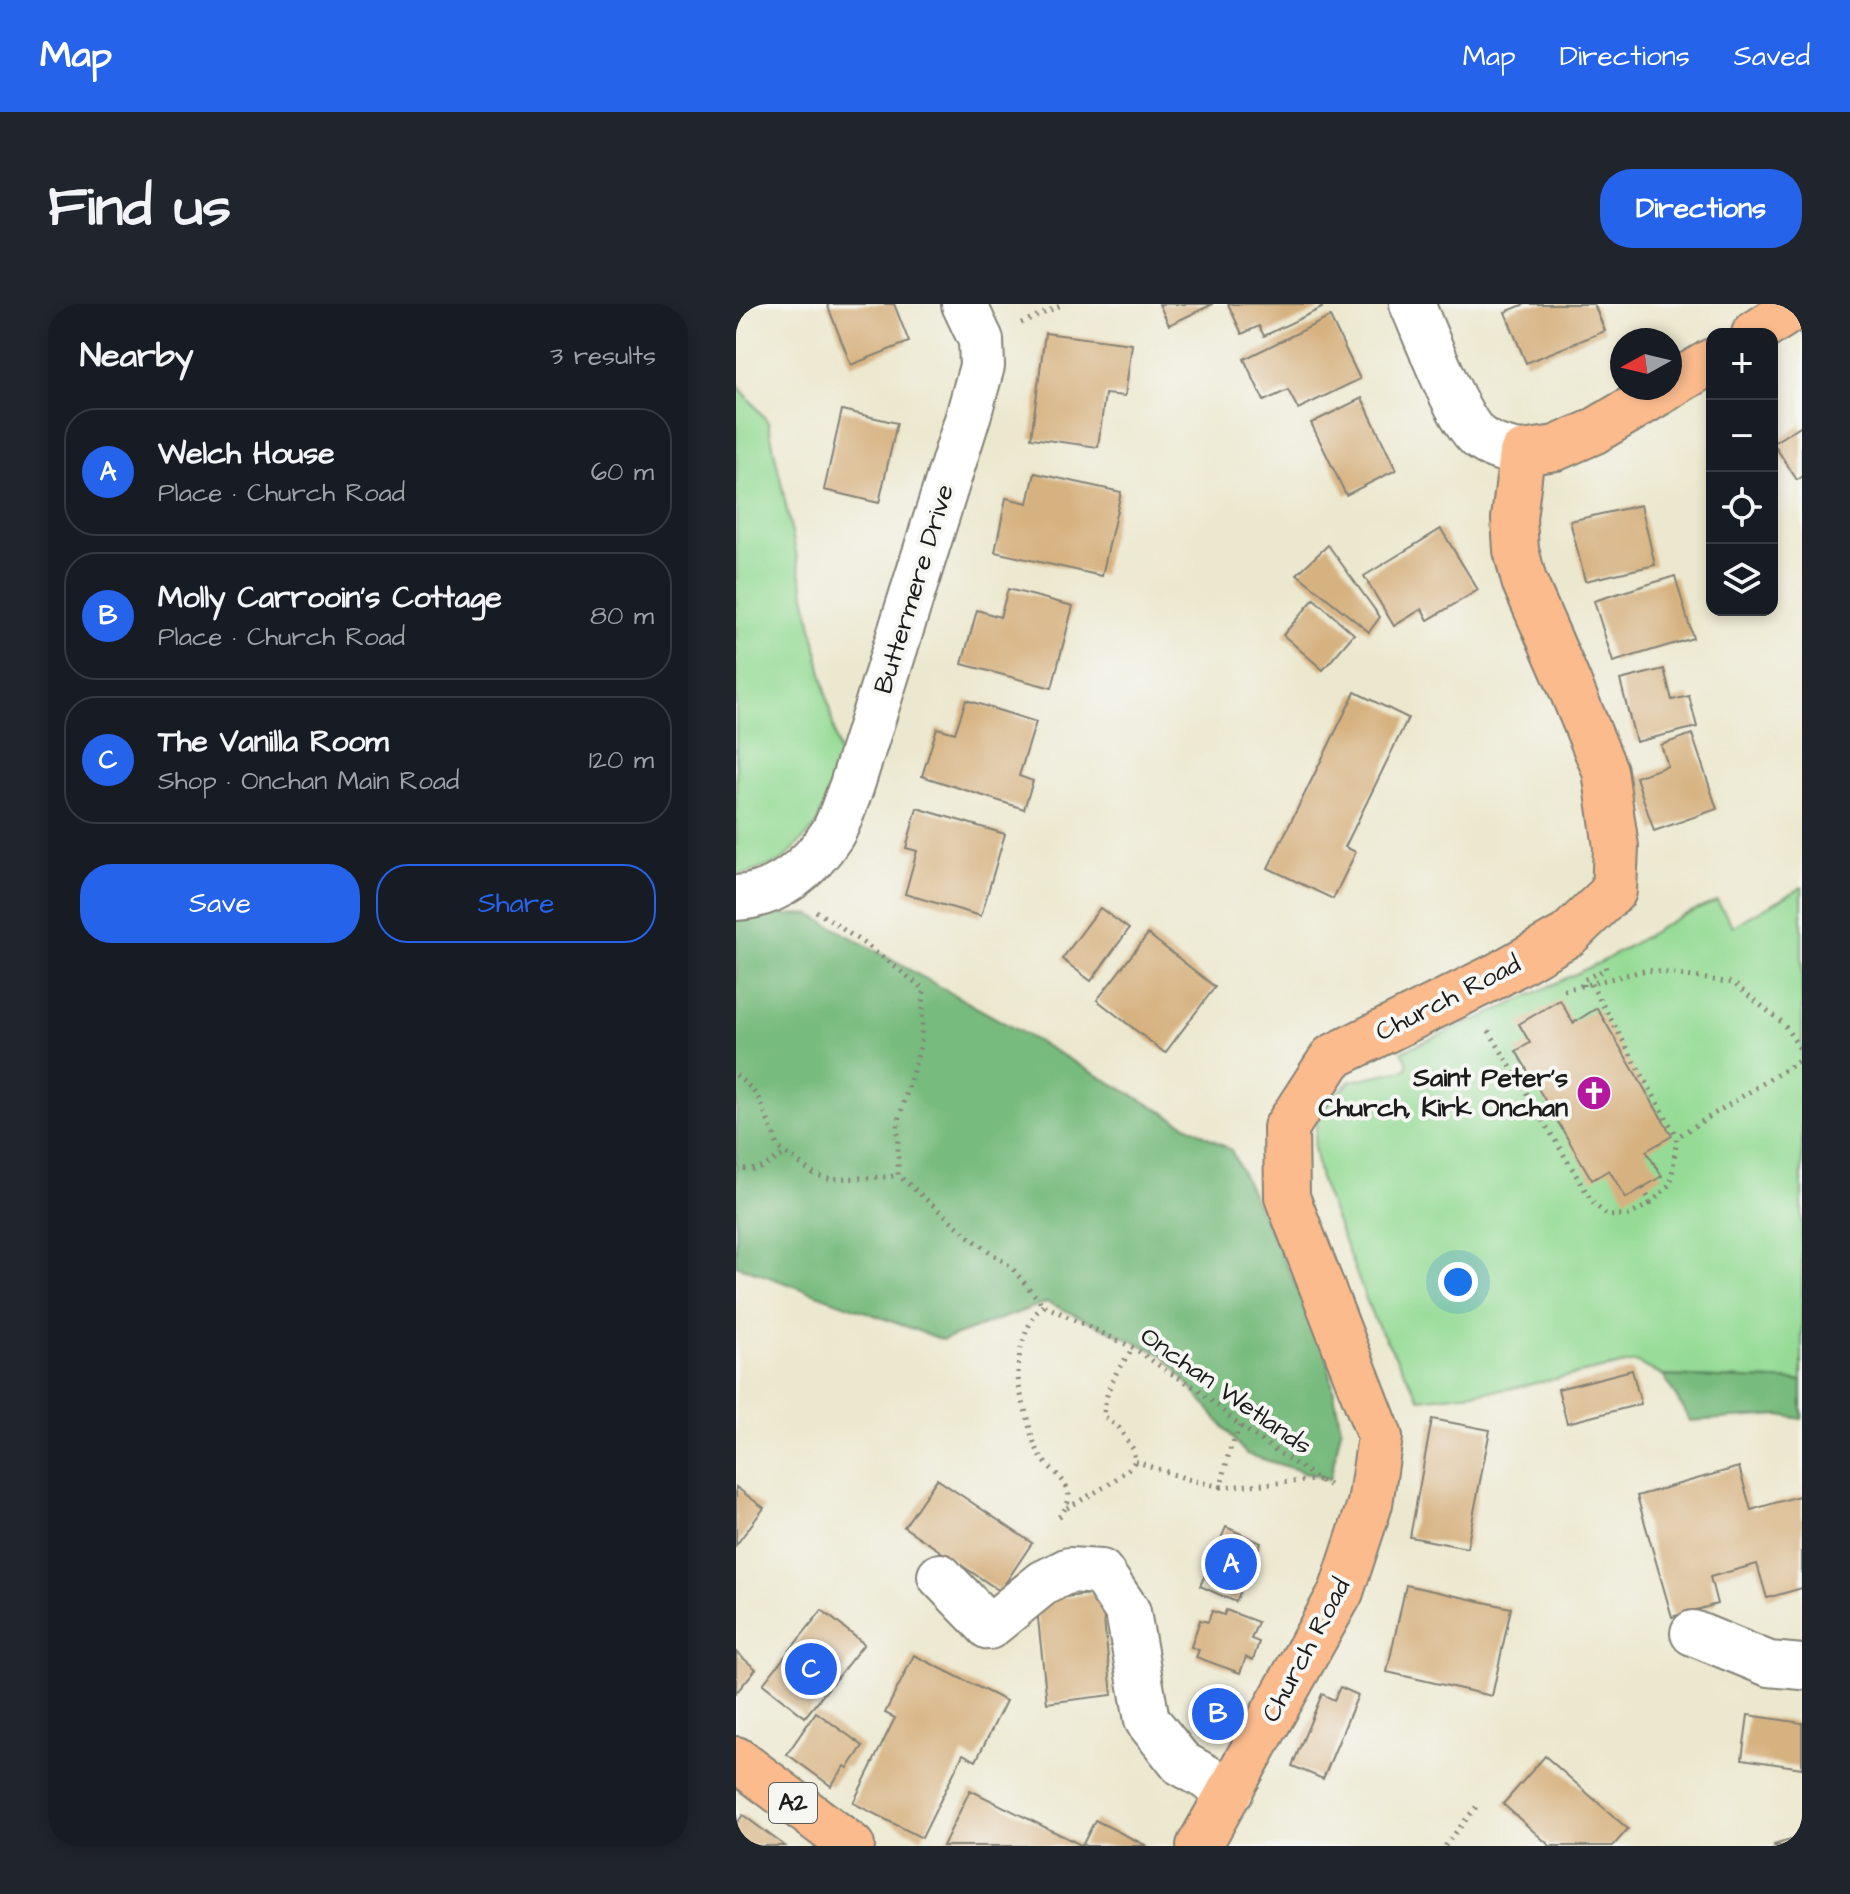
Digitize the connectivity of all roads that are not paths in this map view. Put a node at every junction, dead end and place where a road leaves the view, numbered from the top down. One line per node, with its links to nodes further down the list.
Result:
1 (964, 304): 9 (street, Buttermere Drive)
2 (1412, 304): 8 (street)
3 (1800, 304): 4 (main road)
4 (1763, 328)
5 (1706, 365): 6 (main road)
6 (1682, 379)
7 (1647, 400): 8 (main road)
8 (1522, 453): 14 (main road, Church Road)
9 (736, 898)
10 (940, 1576): 14 (street)
11 (1693, 1633): 12 (street)
12 (1802, 1667)
13 (736, 1759): 15 (main road, A2)
14 (1231, 1791): 16 (main road, Church Road)
15 (851, 1846)
16 (1199, 1846)

